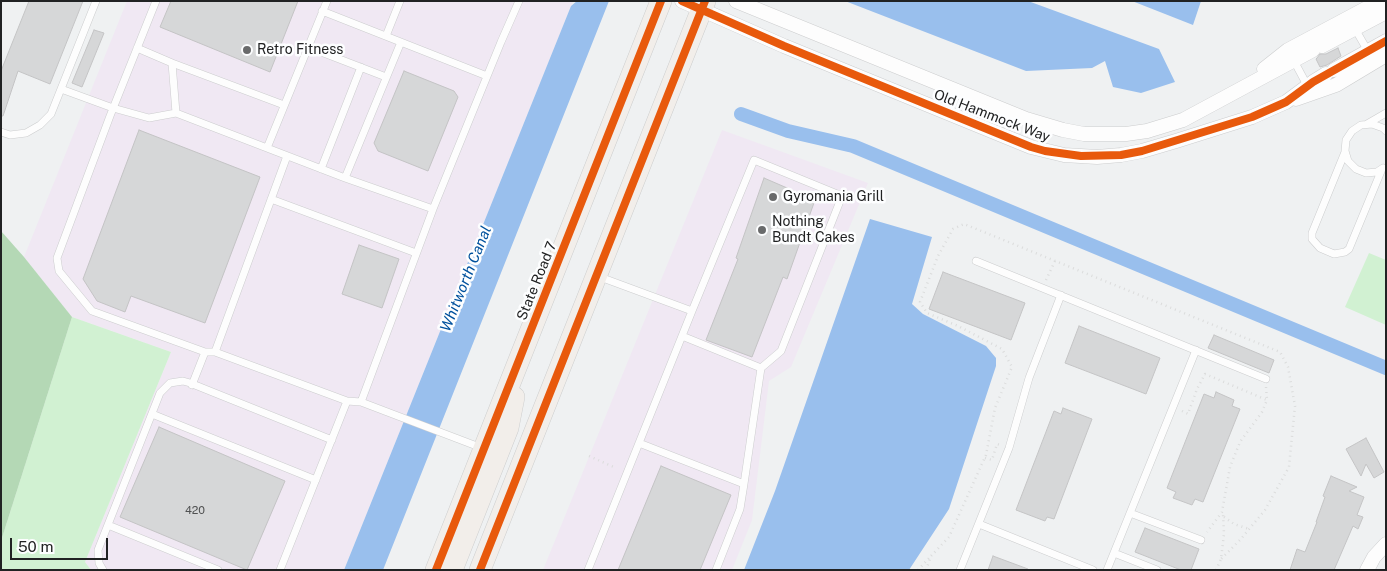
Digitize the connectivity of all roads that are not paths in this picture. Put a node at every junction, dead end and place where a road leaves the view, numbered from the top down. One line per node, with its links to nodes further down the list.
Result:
1 (96, 1): 25 (lane)
2 (156, 1): 18 (lane)
3 (327, 1): 11 (lane)
4 (400, 1): 14 (lane)
5 (519, 1): 23 (lane)
6 (661, 1): 52 (main road, State Road 7)
7 (682, 1): 10 (street, Old Hammock Way)
8 (736, 1): 19 (street, Old Hammock Way)
9 (1386, 5): 13 (street, Old Hammock Way)
10 (704, 6): 26 (street, Old Hammock Way); 44 (main road)
11 (322, 11): 14 (lane); 17 (lane)
12 (1386, 12): 13 (street, Old Hammock Way)
13 (1352, 23): 19 (street, Old Hammock Way); 19 (street, Old Hammock Way); 20 (lane)
14 (386, 36): 16 (lane)
15 (1386, 40): 20 (street, Old Hammock Way)
16 (401, 42): 23 (lane); 24 (lane)
17 (308, 47): 22 (lane); 27 (lane)
18 (137, 48): 21 (lane); 28 (lane)
19 (1291, 55): 26 (lane)
20 (1376, 56): 26 (street, Old Hammock Way); 26 (street, Old Hammock Way)
21 (172, 63): 27 (lane); 29 (lane)
22 (361, 67): 24 (lane); 37 (lane)
23 (487, 76): 41 (lane)
24 (386, 77): 39 (lane)
25 (61, 89): 28 (lane); 33 (lane)
26 (1310, 90)
27 (284, 104): 34 (lane)
28 (113, 108): 29 (lane); 49 (lane)
29 (176, 113): 34 (lane)
30 (1386, 113): 31 (lane)
31 (1365, 125): 32 (lane); 35 (lane)
32 (1385, 128)
33 (1, 132)
34 (266, 148): 36 (lane)
35 (1345, 152): 38 (lane); 38 (lane)
36 (287, 156): 37 (lane); 40 (lane)
37 (321, 168): 39 (lane)
38 (1384, 168)
39 (345, 178): 41 (lane)
40 (271, 199): 42 (lane); 50 (lane)
41 (433, 209): 42 (lane)
42 (416, 253): 56 (lane)
43 (976, 261): 45 (lane)
44 (597, 276): 46 (lane); 74 (main road)
45 (1062, 295): 48 (lane); 64 (lane)
46 (692, 311): 47 (lane); 51 (lane)
47 (682, 336): 51 (lane); 59 (lane)
48 (1196, 350): 53 (lane); 63 (lane)
49 (204, 352): 50 (lane); 54 (lane)
50 (215, 352): 55 (lane)
51 (761, 368): 62 (lane)
52 (513, 374): 60 (main road, State Road 7); 73 (main road)
53 (1266, 379)
54 (192, 384): 57 (lane); 58 (lane)
55 (347, 401): 56 (lane); 58 (lane)
56 (361, 402): 60 (lane)
57 (152, 414): 61 (lane); 65 (lane)
58 (332, 440): 61 (lane)
59 (639, 443): 62 (lane); 75 (lane)
60 (484, 448): 72 (main road, State Road 7)
61 (316, 480): 71 (lane)
62 (744, 484): 76 (lane)
63 (1130, 513): 66 (lane); 68 (lane)
64 (979, 524): 77 (lane); 78 (lane)
65 (108, 525): 69 (lane); 70 (lane)
66 (1201, 540)
67 (1386, 544): 81 (street)
68 (1114, 553): 79 (lane); 80 (lane)
69 (103, 570)
70 (218, 570)
71 (280, 570)
72 (436, 570)
73 (452, 570)
74 (480, 570)
75 (588, 570)
76 (716, 570)
77 (960, 570)
78 (1093, 570)
79 (1107, 570)
80 (1156, 570)
81 (1367, 570)

